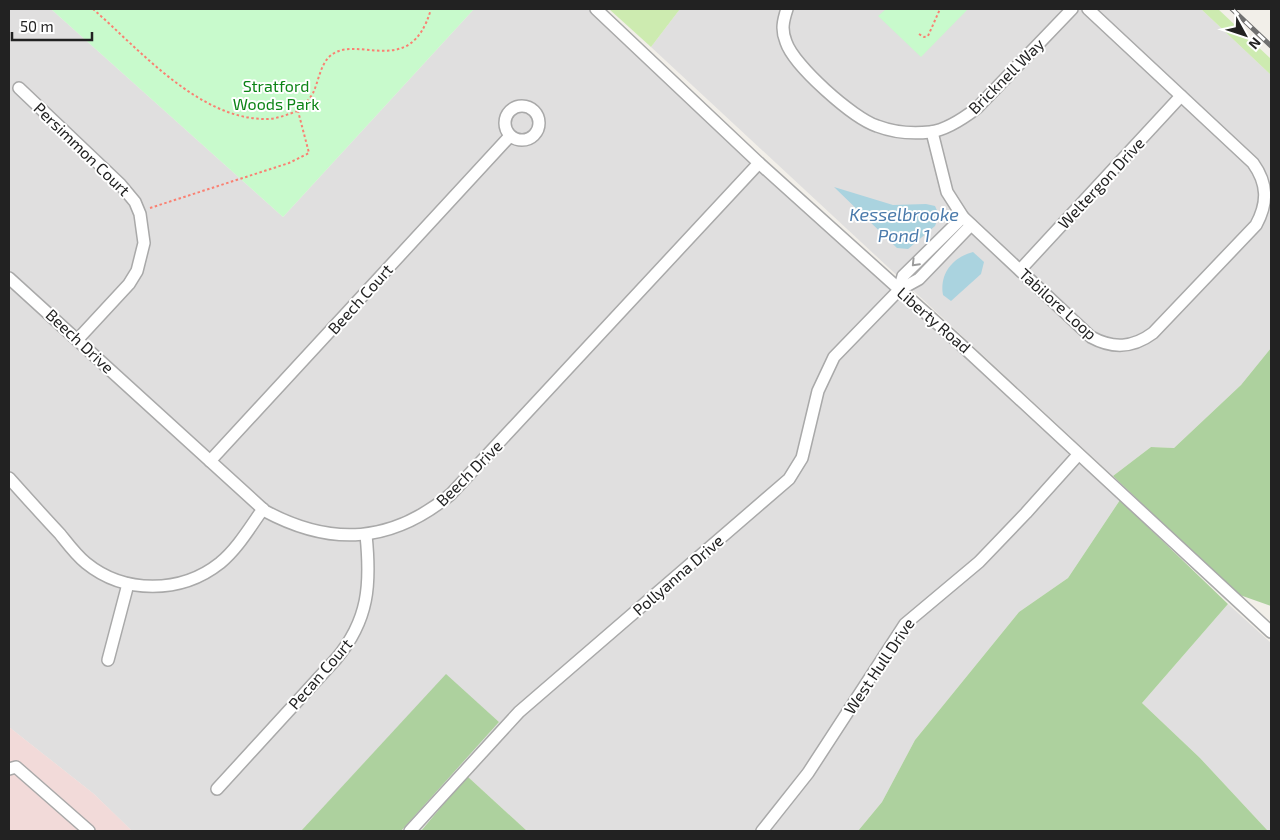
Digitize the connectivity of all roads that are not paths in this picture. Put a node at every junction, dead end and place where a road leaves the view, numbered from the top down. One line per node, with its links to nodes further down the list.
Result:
1 (596, 9): 9 (street, Liberty Road)
2 (787, 9): 7 (street)
3 (1072, 9): 7 (street, Bricknell Way)
4 (1088, 9): 6 (street, Tabilore Loop)
5 (19, 88): 14 (street, Persimmon Court)
6 (1181, 96): 11 (street, Weltergon Drive); 11 (street, Tabilore Loop)
7 (932, 132): 10 (street, Tabilore Loop)
8 (510, 136): 16 (street, Beech Court)
9 (759, 162): 13 (street, Liberty Road); 19 (street, Beech Drive)
10 (967, 221): 11 (street, Tabilore Loop); 13 (street, Pollyanna Drive)
11 (1020, 270)
12 (9, 278): 14 (street, Beech Drive)
13 (899, 290): 15 (street, Liberty Road); 26 (street, Pollyanna Drive)
14 (78, 340): 16 (street, Beech Drive)
15 (1078, 455): 21 (street, Liberty Road); 27 (street, West Hull Drive)
16 (210, 461): 18 (street, Beech Drive)
17 (9, 478): 20 (street)
18 (263, 509): 19 (street, Beech Drive); 20 (street)
19 (366, 535): 24 (street, Pecan Court)
20 (128, 584): 22 (street)
21 (1271, 632)
22 (108, 660)
23 (9, 769): 25 (street)
24 (217, 788)
25 (89, 831)
26 (410, 831)
27 (762, 831)

